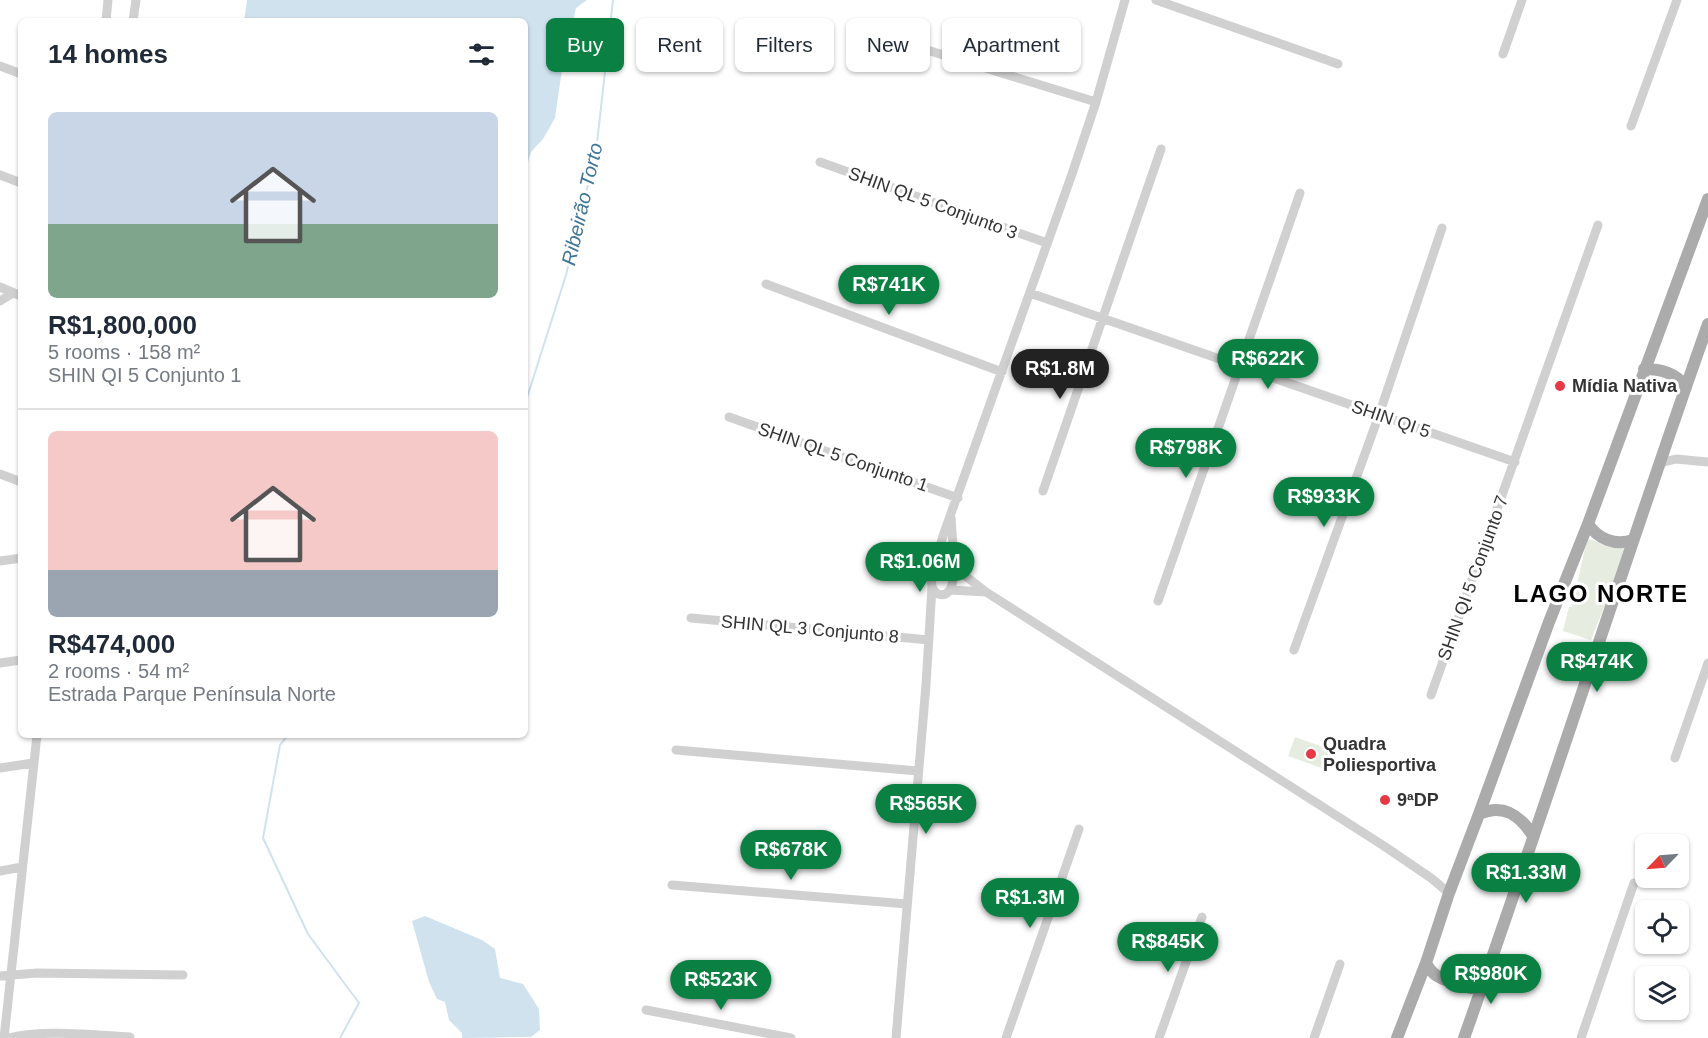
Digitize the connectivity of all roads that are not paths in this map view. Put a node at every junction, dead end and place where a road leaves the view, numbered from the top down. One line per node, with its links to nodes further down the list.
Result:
1 (108, 0): 7 (street)
2 (136, 0): 8 (street)
3 (1125, 0): 14 (street)
4 (1156, 0): 11 (street)
5 (1522, 0): 10 (street)
6 (1677, 0): 15 (street)
7 (106, 18)
8 (133, 18)
9 (930, 52): 14 (street)
10 (1503, 54)
11 (1338, 64)
12 (0, 66): 13 (street)
13 (18, 73)
14 (1096, 102): 24 (street)
15 (1632, 126)
16 (1161, 149): 30 (street)
17 (820, 162): 24 (street, SHIN QL 5 Conjunto 3)
18 (0, 175): 19 (street)
19 (18, 182)
20 (1300, 193): 32 (street)
21 (1708, 199): 33 (main road)
22 (1598, 225): 40 (street, SHIN QI 5 Conjunto 7)
23 (1442, 228): 36 (street)
24 (1047, 243): 27 (street)
25 (766, 284): 34 (street)
26 (0, 287): 28 (street)
27 (1030, 293): 30 (street, SHIN QI 5); 34 (street)
28 (17, 294): 29 (street)
29 (0, 301)
30 (1103, 318): 32 (street, SHIN QI 5); 45 (street)
31 (1708, 324): 35 (main road)
32 (1239, 366): 36 (street, SHIN QI 5); 58 (street)
33 (1644, 369): 35 (main road); 48 (main road)
34 (1002, 372): 46 (street)
35 (1686, 386): 38 (main road)
36 (1379, 415): 40 (street, SHIN QI 5); 62 (street)
37 (729, 417): 46 (street, SHIN QL 5 Conjunto 1)
38 (1666, 447): 39 (street); 42 (main road)
39 (1676, 459): 41 (street); 42 (street)
40 (1515, 462): 66 (street, SHIN QI 5 Conjunto 7)
41 (1708, 462)
42 (1660, 464): 49 (main road)
43 (0, 474): 44 (street)
44 (18, 481)
45 (1043, 491)
46 (958, 498): 47 (street)
47 (951, 516): 52 (street); 53 (street)
48 (1588, 524): 49 (main road); 73 (main road)
49 (1633, 540): 75 (main road)
50 (18, 558): 51 (street)
51 (0, 561)
52 (952, 571): 53 (street); 55 (street); 56 (street)
53 (934, 572): 54 (street)
54 (932, 588): 57 (street); 60 (street)
55 (950, 590): 56 (street); 57 (street)
56 (986, 592): 80 (street)
57 (941, 596): 60 (street)
58 (1158, 601)
59 (691, 618): 61 (street, SHIN QL 3 Conjunto 8)
60 (930, 628): 61 (street)
61 (929, 640): 72 (street)
62 (1294, 650)
63 (18, 660): 64 (street)
64 (0, 663)
65 (1708, 663): 69 (street)
66 (1431, 695)
67 (36, 738): 70 (street)
68 (676, 750): 72 (street)
69 (1675, 758)
70 (33, 763): 71 (street); 76 (street)
71 (0, 768)
72 (918, 771): 81 (street)
73 (1479, 814): 75 (main road); 80 (main road)
74 (1079, 829): 94 (street)
75 (1533, 836): 87 (main road)
76 (22, 867): 77 (street); 85 (street)
77 (0, 871)
78 (1634, 883): 99 (street)
79 (672, 885): 81 (street)
80 (1451, 887): 83 (main road)
81 (907, 904): 93 (street)
82 (1202, 917): 95 (street)
83 (1426, 963): 87 (main road); 97 (main road)
84 (1340, 964): 96 (street)
85 (5, 975): 86 (street); 90 (street)
86 (183, 975)
87 (1484, 983): 98 (main road)
88 (646, 1010): 92 (street)
89 (130, 1037): 91 (street)
90 (4, 1038)
91 (9, 1038)
92 (791, 1038)
93 (896, 1038)
94 (1006, 1038)
95 (1159, 1038)
96 (1314, 1038)
97 (1397, 1038)
98 (1464, 1038)
99 (1581, 1038)

